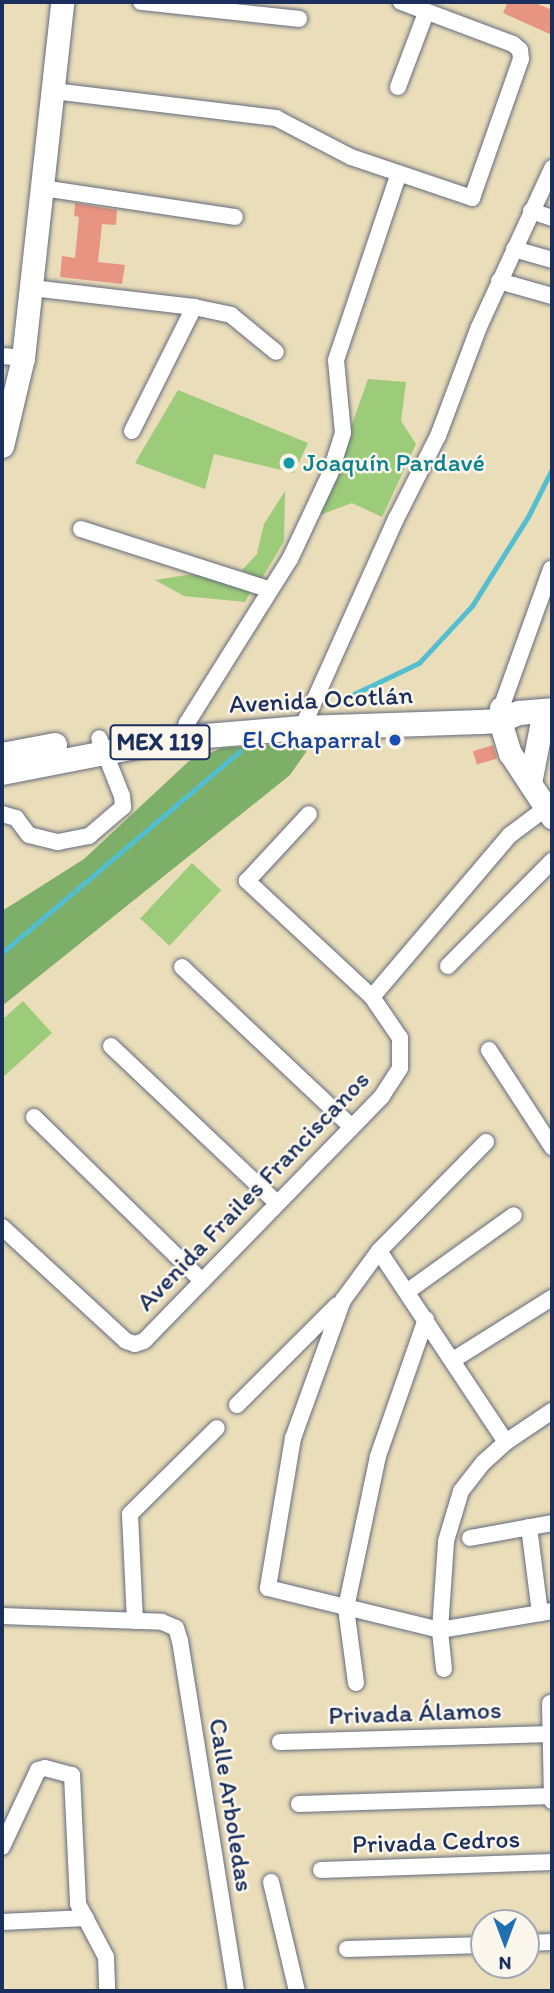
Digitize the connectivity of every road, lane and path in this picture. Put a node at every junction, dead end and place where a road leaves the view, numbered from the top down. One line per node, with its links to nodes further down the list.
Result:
1 (62, 2): 7 (street)
2 (141, 2): 5 (street)
3 (401, 2): 4 (street)
4 (426, 12): 6 (street); 8 (street)
5 (299, 19)
6 (398, 87)
7 (53, 91): 8 (street); 10 (street)
8 (399, 173): 26 (street)
9 (550, 174): 11 (street)
10 (43, 188): 12 (street); 17 (street)
11 (531, 211): 13 (street); 14 (street)
12 (235, 216)
13 (552, 218)
14 (514, 249): 15 (street); 16 (street)
15 (552, 260)
16 (499, 281): 18 (street); 29 (street)
17 (32, 288): 19 (street); 21 (street)
18 (552, 296)
19 (194, 307): 20 (street); 22 (street)
20 (276, 352)
21 (11, 368): 23 (street)
22 (132, 431)
23 (2, 446)
24 (81, 529): 26 (street)
25 (551, 569): 28 (street)
26 (268, 589): 30 (street)
27 (548, 710): 28 (main road, Avenida Ocotlán / MEX 119); 34 (street)
28 (506, 714): 29 (main road, Avenida Ocotlán / MEX 119); 34 (street)
29 (304, 722): 30 (main road, Avenida Ocotlán / MEX 119)
30 (185, 730): 31 (main road, Avenida Ocotlán / MEX 119)
31 (102, 745): 32 (main road, Avenida Ocotlán / MEX 119); 33 (main road, Avenida Ocotlán / MEX 119); 36 (street)
32 (2, 755)
33 (2, 773)
34 (530, 783): 35 (street)
35 (549, 813): 41 (street)
36 (2, 814)
37 (309, 814): 41 (street, Avenida Frailes Franciscanos)
38 (552, 860): 39 (street)
39 (448, 966)
40 (182, 967): 45 (street)
41 (372, 997): 45 (street, Avenida Frailes Franciscanos)
42 (111, 1046): 48 (street)
43 (489, 1050): 47 (street)
44 (34, 1117): 52 (street)
45 (351, 1126): 48 (street, Avenida Frailes Franciscanos)
46 (486, 1142): 51 (street)
47 (552, 1147)
48 (276, 1202): 52 (street, Avenida Frailes Franciscanos)
49 (514, 1215): 53 (street)
50 (2, 1227): 52 (street, Avenida Frailes Franciscanos)
51 (379, 1251): 53 (street); 55 (street)
52 (202, 1281)
53 (408, 1291): 56 (street)
54 (552, 1298): 57 (street)
55 (343, 1300): 58 (street); 65 (street)
56 (426, 1319): 57 (street); 65 (street)
57 (453, 1360): 61 (street)
58 (237, 1405)
59 (552, 1411): 61 (street)
60 (217, 1427): 68 (street)
61 (506, 1442): 69 (street)
62 (552, 1523): 63 (street)
63 (529, 1527): 64 (street); 66 (street)
64 (470, 1538)
65 (346, 1608): 69 (street); 71 (street)
66 (546, 1612): 69 (street)
67 (2, 1616): 68 (street)
68 (135, 1621): 86 (street, Calle Arboledas)
69 (440, 1630): 70 (street)
70 (444, 1669)
71 (356, 1683)
72 (550, 1703): 73 (street)
73 (551, 1734): 74 (street, Privada Álamos); 75 (street)
74 (280, 1742)
75 (552, 1798): 76 (street)
76 (299, 1804)
77 (2, 1847): 81 (street)
78 (552, 1862): 79 (street, Privada Cedros)
79 (321, 1870)
80 (271, 1882): 87 (street)
81 (86, 1918): 82 (street); 85 (street)
82 (2, 1922)
83 (470, 1945): 84 (street)
84 (346, 1949)
85 (107, 1991)
86 (236, 1991)
87 (297, 1991)

